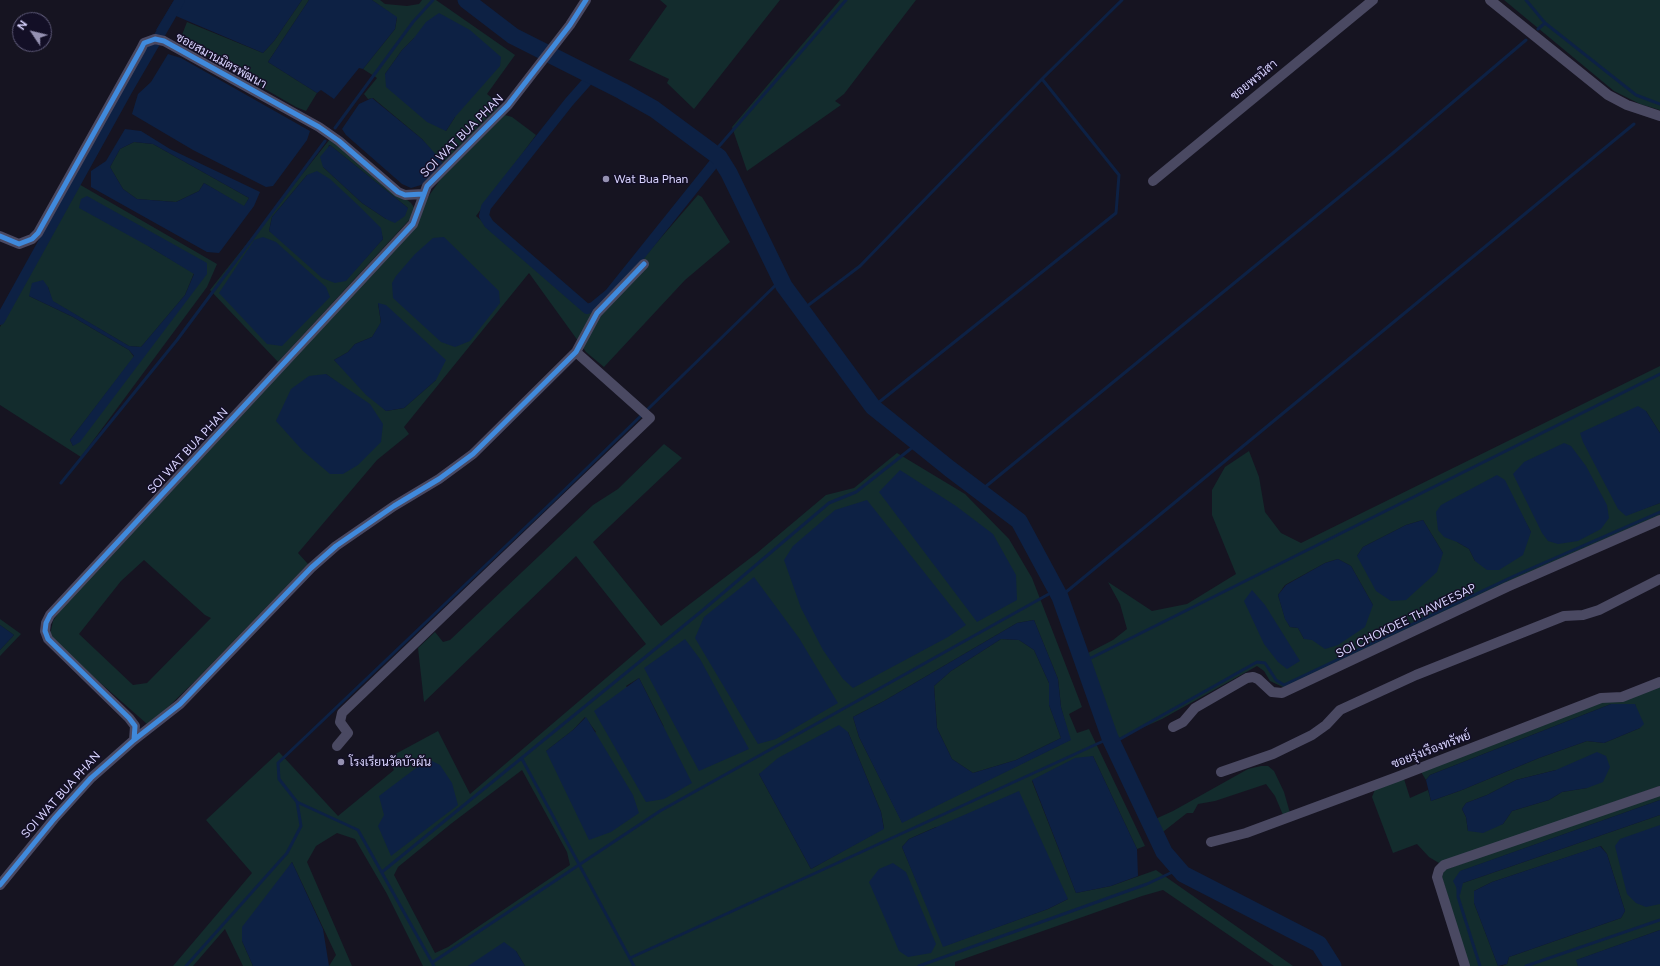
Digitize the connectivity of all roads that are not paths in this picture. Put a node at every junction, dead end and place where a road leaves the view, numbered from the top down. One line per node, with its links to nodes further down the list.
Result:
1 (586, 0): 6 (street, SOI WAT BUA PHAN)
2 (1373, 0): 5 (street, ซอยพรนิสา)
3 (1490, 0): 4 (street)
4 (1660, 116)
5 (1153, 181)
6 (423, 194): 7 (street, ซอยสมานมิตรพัฒนา); 14 (street, SOI WAT BUA PHAN)
7 (0, 236)
8 (644, 264): 9 (street)
9 (576, 352): 14 (street); 15 (street)
10 (1660, 520): 13 (street, SOI CHOKDEE THAWEESAP)
11 (1660, 579): 16 (street)
12 (1660, 682): 18 (street, ซอยรุ่งเรืองทรัพย์)
13 (1173, 727)
14 (134, 740): 19 (street, SOI WAT BUA PHAN)
15 (337, 746)
16 (1221, 772)
17 (1660, 791): 20 (street)
18 (1211, 842)
19 (0, 886)
20 (1465, 966)

